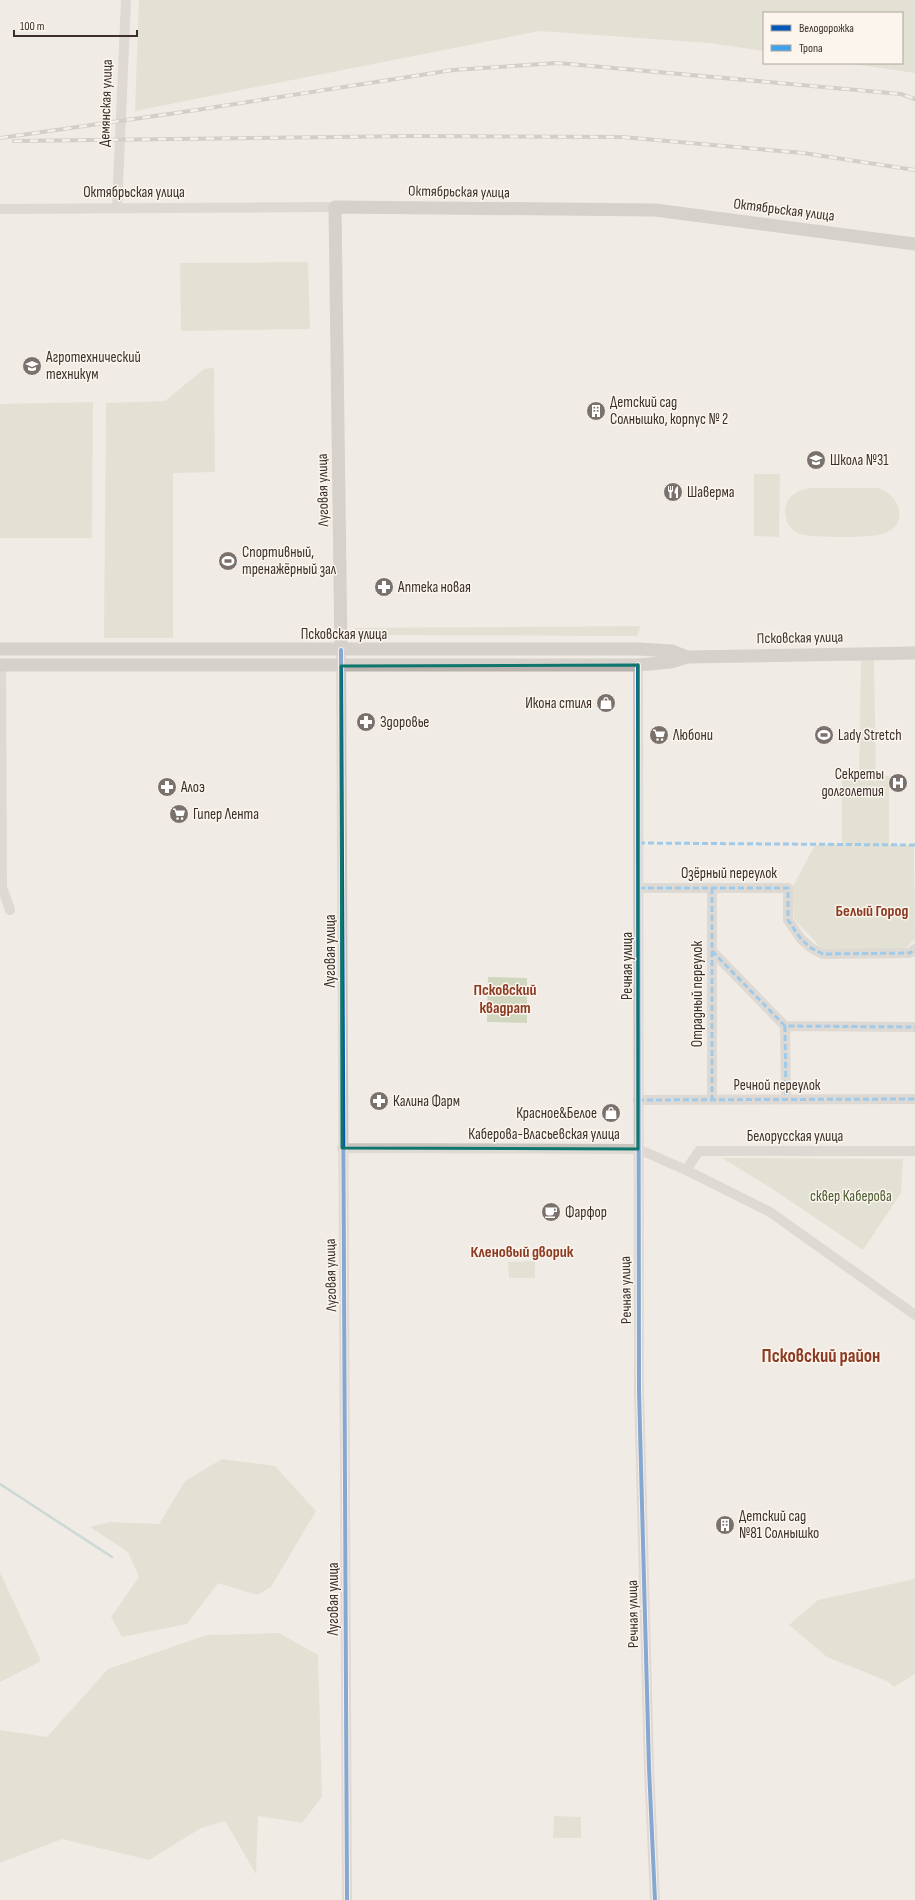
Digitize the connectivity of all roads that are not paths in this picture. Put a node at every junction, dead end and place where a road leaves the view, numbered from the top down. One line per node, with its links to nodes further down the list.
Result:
1 (126, 0): 4 (street, Демянская улица)
2 (335, 207): 4 (street, Октябрьская улица); 5 (main road, Октябрьская улица); 8 (main road, Луговая улица)
3 (0, 208): 4 (street, Октябрьская улица)
4 (117, 208)
5 (915, 244)
6 (558, 649): 8 (main road, Псковская улица); 10 (main road, Псковская улица); 14 (main road)
7 (0, 650): 8 (main road, Псковская улица)
8 (341, 650): 13 (street, Луговая улица)
9 (915, 653): 10 (main road, Псковская улица)
10 (687, 657): 12 (main road, Псковская улица)
11 (0, 665): 13 (main road, Псковская улица); 15 (street)
12 (638, 665): 14 (main road, Псковская улица); 16 (street, Речная улица)
13 (341, 666): 14 (main road, Псковская улица); 27 (street, Луговая улица)
14 (557, 666)
15 (0, 759): 18 (street)
16 (639, 888): 17 (street, Озёрный переулок); 24 (street, Речная улица)
17 (712, 888): 19 (street, Озёрный переулок); 20 (street, Отрадный переулок)
18 (10, 910)
19 (915, 949)
20 (712, 951): 21 (street); 25 (street, Отрадный переулок)
21 (785, 1026): 22 (street); 26 (street)
22 (915, 1027)
23 (915, 1099): 26 (street, Речной переулок)
24 (638, 1100): 25 (street, Речной переулок); 28 (street, Речная улица)
25 (712, 1100): 26 (street, Речной переулок)
26 (786, 1100)
27 (342, 1148): 28 (street, Каберова-Власьевская улица); 32 (street, Луговая улица)
28 (638, 1149): 30 (street, Каберова-Власьевская улица); 33 (street, Речная улица)
29 (915, 1151): 30 (street, Белорусская улица)
30 (686, 1170): 31 (street, Каберова-Власьевская улица)
31 (915, 1315)
32 (347, 1900)
33 (655, 1900)

